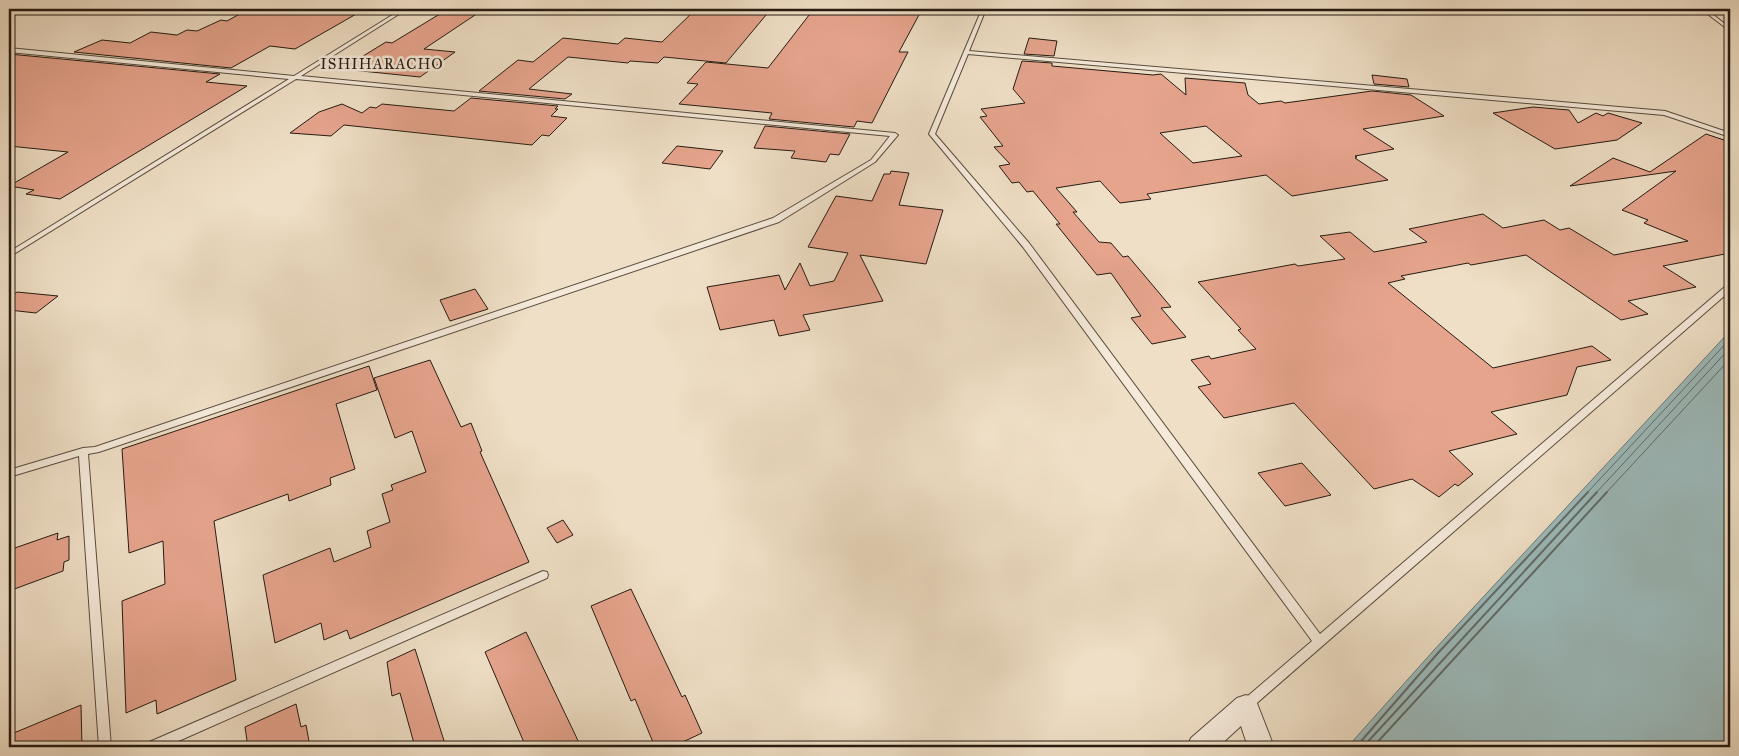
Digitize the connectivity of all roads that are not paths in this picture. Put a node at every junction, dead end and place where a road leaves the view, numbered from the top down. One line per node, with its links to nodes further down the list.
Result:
1 (405, 9): 7 (lane)
2 (984, 9): 6 (lane)
3 (1703, 9): 4 (lane)
4 (1730, 30)
5 (9, 50): 7 (lane)
6 (965, 52): 8 (lane); 14 (lane)
7 (292, 78): 9 (lane); 11 (lane)
8 (1730, 135)
9 (9, 255)
10 (1730, 287): 14 (lane)
11 (83, 451): 12 (lane); 16 (lane)
12 (9, 472)
13 (542, 574): 17 (lane)
14 (1320, 642): 15 (lane)
15 (1246, 706): 18 (street); 19 (street)
16 (105, 747)
17 (151, 747)
18 (1200, 747)
19 (1261, 747)

